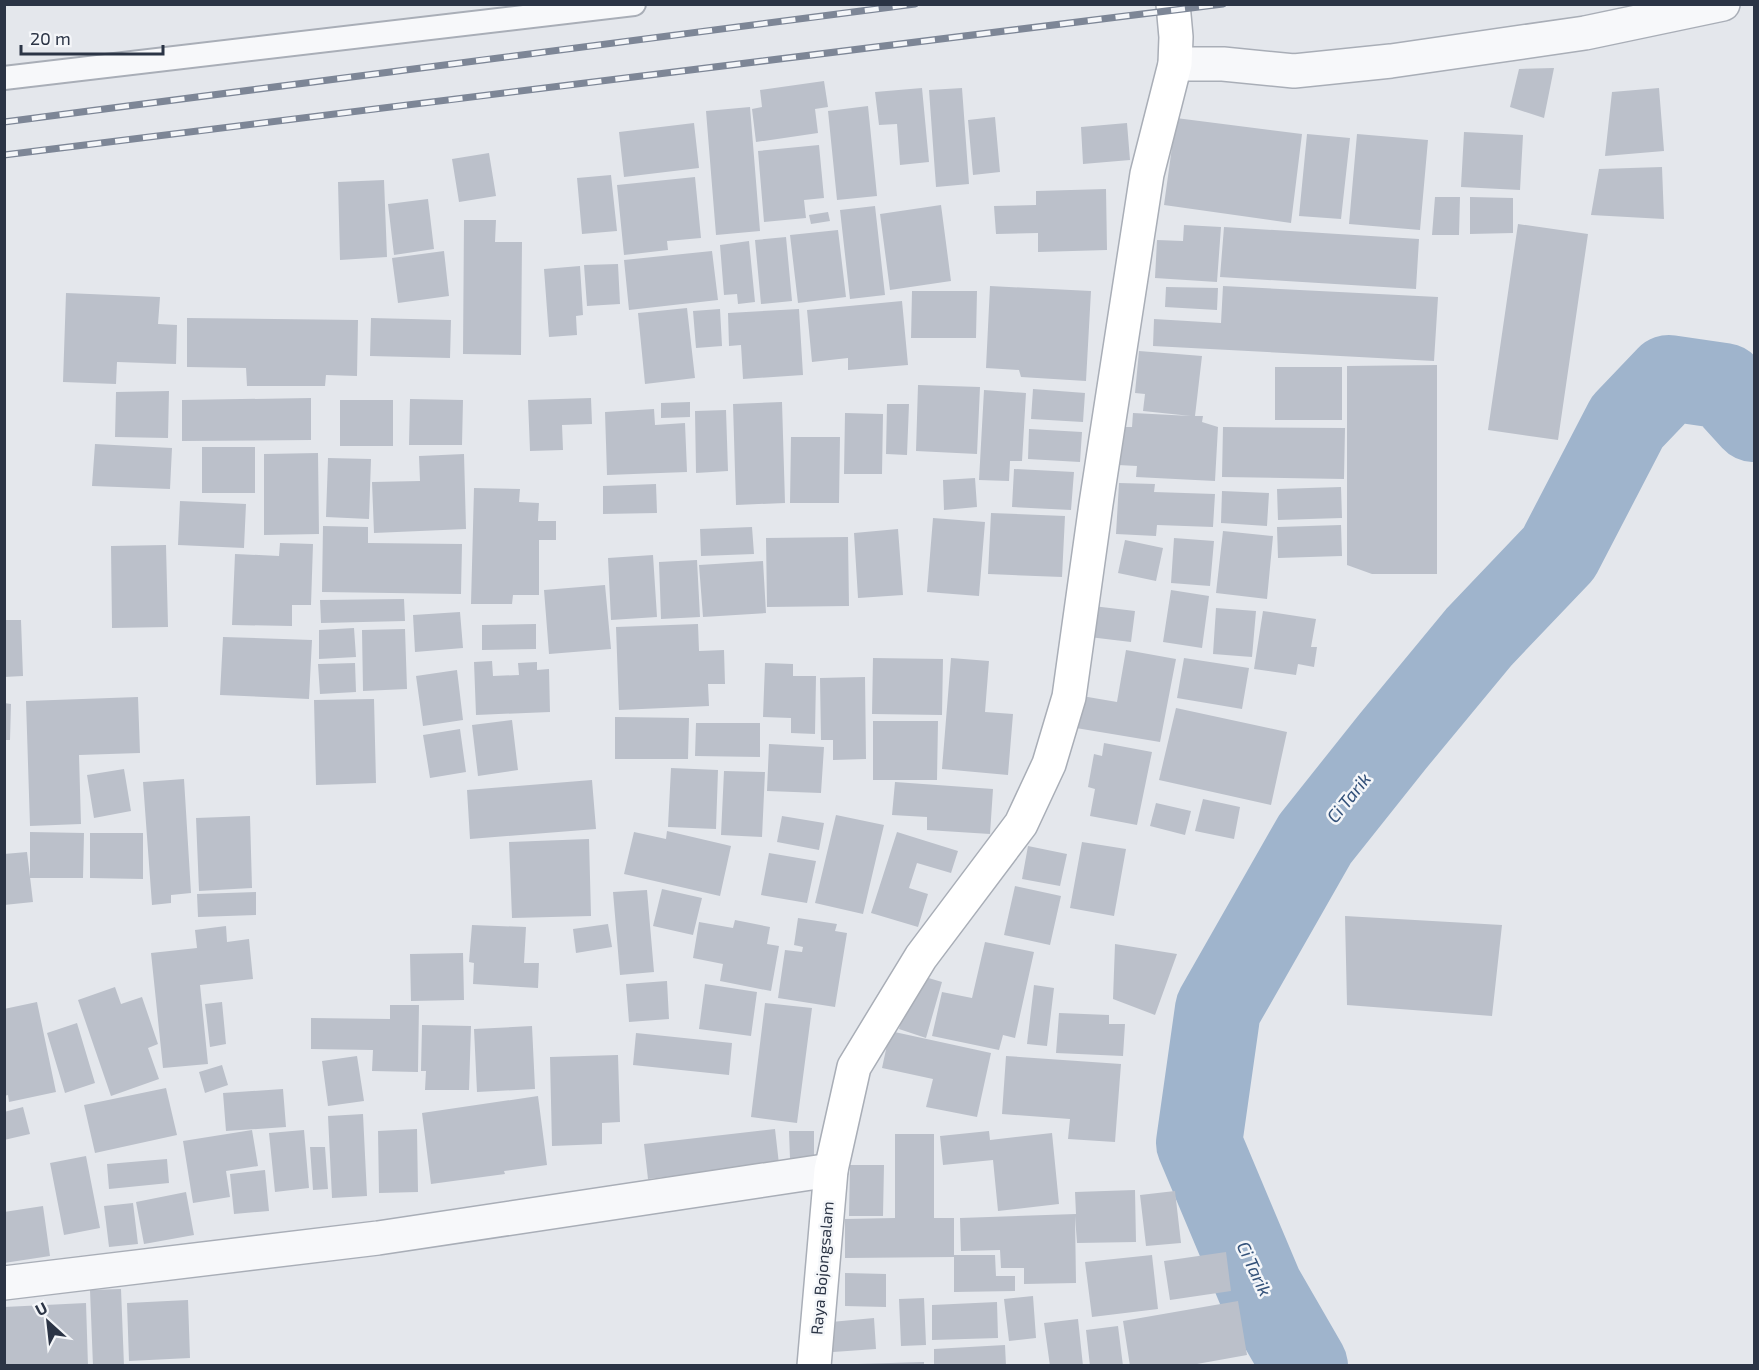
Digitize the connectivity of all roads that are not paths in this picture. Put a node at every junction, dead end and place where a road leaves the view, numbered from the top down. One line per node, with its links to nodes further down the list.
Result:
1 (634, 4): 5 (lane)
2 (1173, 4): 4 (main road, Raya Bojongsalam)
3 (1723, 4): 4 (street)
4 (1175, 64): 6 (main road, Raya Bojongsalam)
5 (4, 78)
6 (831, 1170): 7 (street); 8 (main road, Raya Bojongsalam)
7 (4, 1283)
8 (814, 1365)

